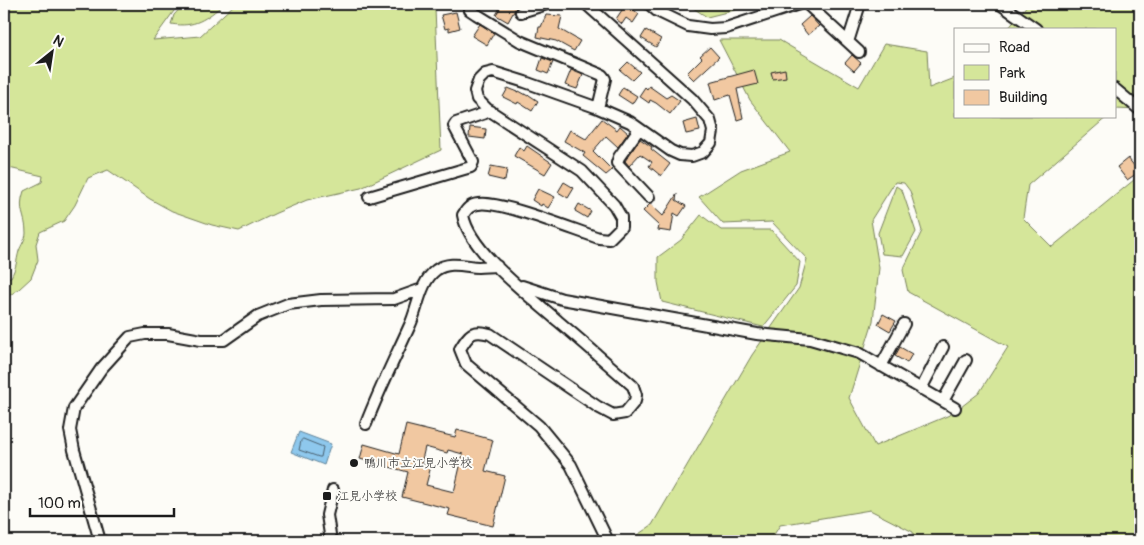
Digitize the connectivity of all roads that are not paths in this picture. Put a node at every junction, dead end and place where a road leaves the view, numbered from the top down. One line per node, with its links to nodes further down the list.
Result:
1 (472, 4): 14 (street)
2 (547, 4): 9 (street)
3 (586, 4): 17 (street)
4 (649, 4): 5 (street)
5 (798, 4)
6 (807, 4): 11 (street)
7 (860, 4): 11 (street)
8 (1000, 4): 10 (street)
9 (521, 12)
10 (1035, 28)
11 (848, 42): 12 (street)
12 (858, 52)
13 (1116, 90): 15 (street)
14 (598, 108): 16 (street); 17 (street)
15 (1140, 110)
16 (490, 111): 18 (street); 20 (street)
17 (639, 129): 19 (street)
18 (369, 197)
19 (649, 197)
20 (497, 266): 21 (street); 22 (street)
21 (516, 284): 26 (street); 34 (street)
22 (422, 289): 30 (street); 32 (street)
23 (904, 324): 26 (street)
24 (943, 347): 27 (street)
25 (966, 360): 28 (street)
26 (881, 366): 27 (street)
27 (922, 389): 28 (street)
28 (943, 401): 29 (street)
29 (955, 408)
30 (366, 424)
31 (333, 490): 33 (street)
32 (100, 541)
33 (330, 541)
34 (608, 541)

